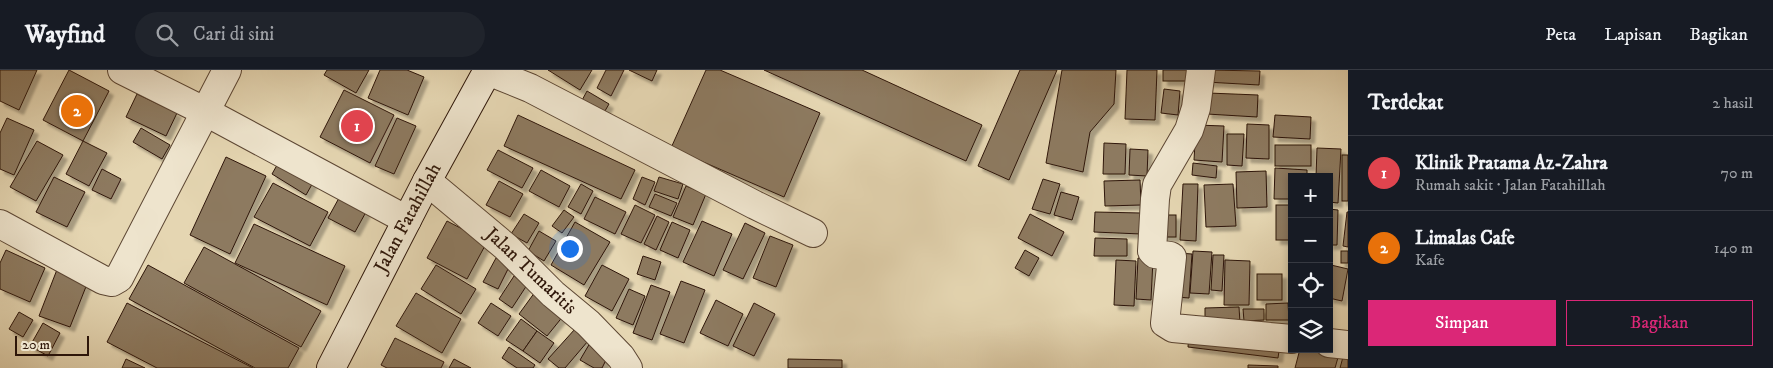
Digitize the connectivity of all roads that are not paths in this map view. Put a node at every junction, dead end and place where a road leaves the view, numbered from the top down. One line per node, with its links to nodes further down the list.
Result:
1 (122, 70): 5 (street)
2 (227, 70): 5 (street)
3 (1201, 70): 10 (street)
4 (488, 71): 6 (street, Jalan Fatahillah); 9 (street)
5 (206, 112): 7 (street); 8 (street)
6 (427, 181): 7 (street, Jalan Fatahillah); 14 (street, Jalan Tumaritis)
7 (407, 220): 13 (street, Jalan Fatahillah)
8 (0, 224)
9 (813, 233)
10 (1288, 339)
11 (1333, 343): 12 (street)
12 (1348, 345)
13 (332, 368)
14 (628, 368)

